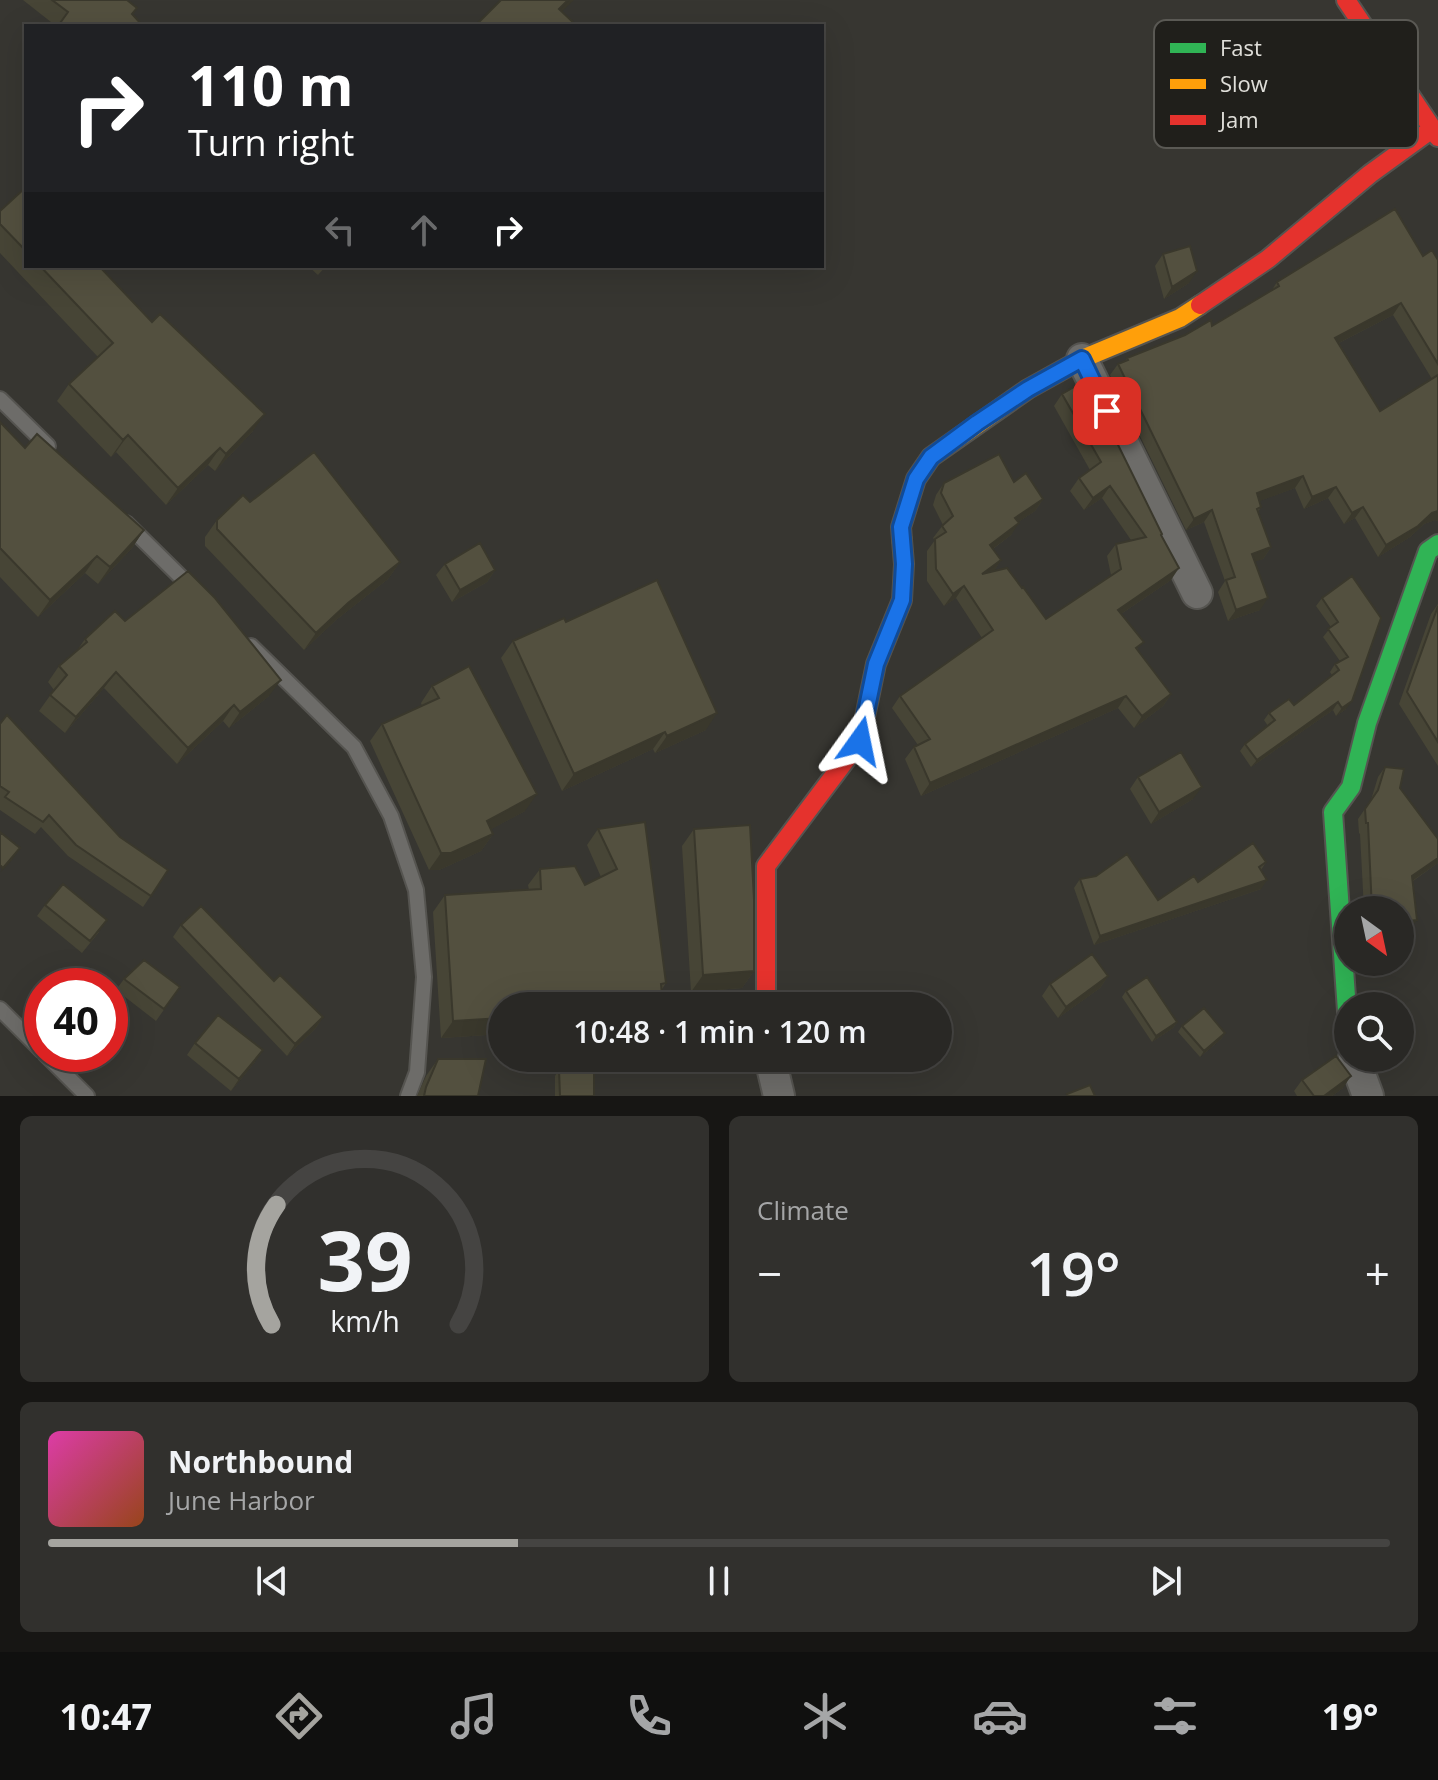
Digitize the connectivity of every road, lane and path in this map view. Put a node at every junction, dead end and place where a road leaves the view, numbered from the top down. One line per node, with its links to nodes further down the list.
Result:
1 (1346, 0): 2 (street)
2 (1359, 20)
3 (1418, 108): 4 (street)
4 (1435, 133): 5 (street)
5 (1418, 144)
6 (1411, 148): 7 (street)
7 (1082, 359): 12 (street); 15 (street)
8 (0, 399): 9 (lane)
9 (55, 453)
10 (111, 508): 13 (lane)
11 (1438, 544): 16 (street)
12 (1197, 593)
13 (199, 595)
14 (243, 639): 23 (lane)
15 (766, 992)
16 (1346, 992)
17 (0, 1009): 18 (lane)
18 (24, 1034)
19 (62, 1072): 22 (lane)
20 (773, 1072): 24 (street)
21 (1359, 1072): 25 (street)
22 (87, 1096)
23 (408, 1096)
24 (779, 1096)
25 (1368, 1096)

